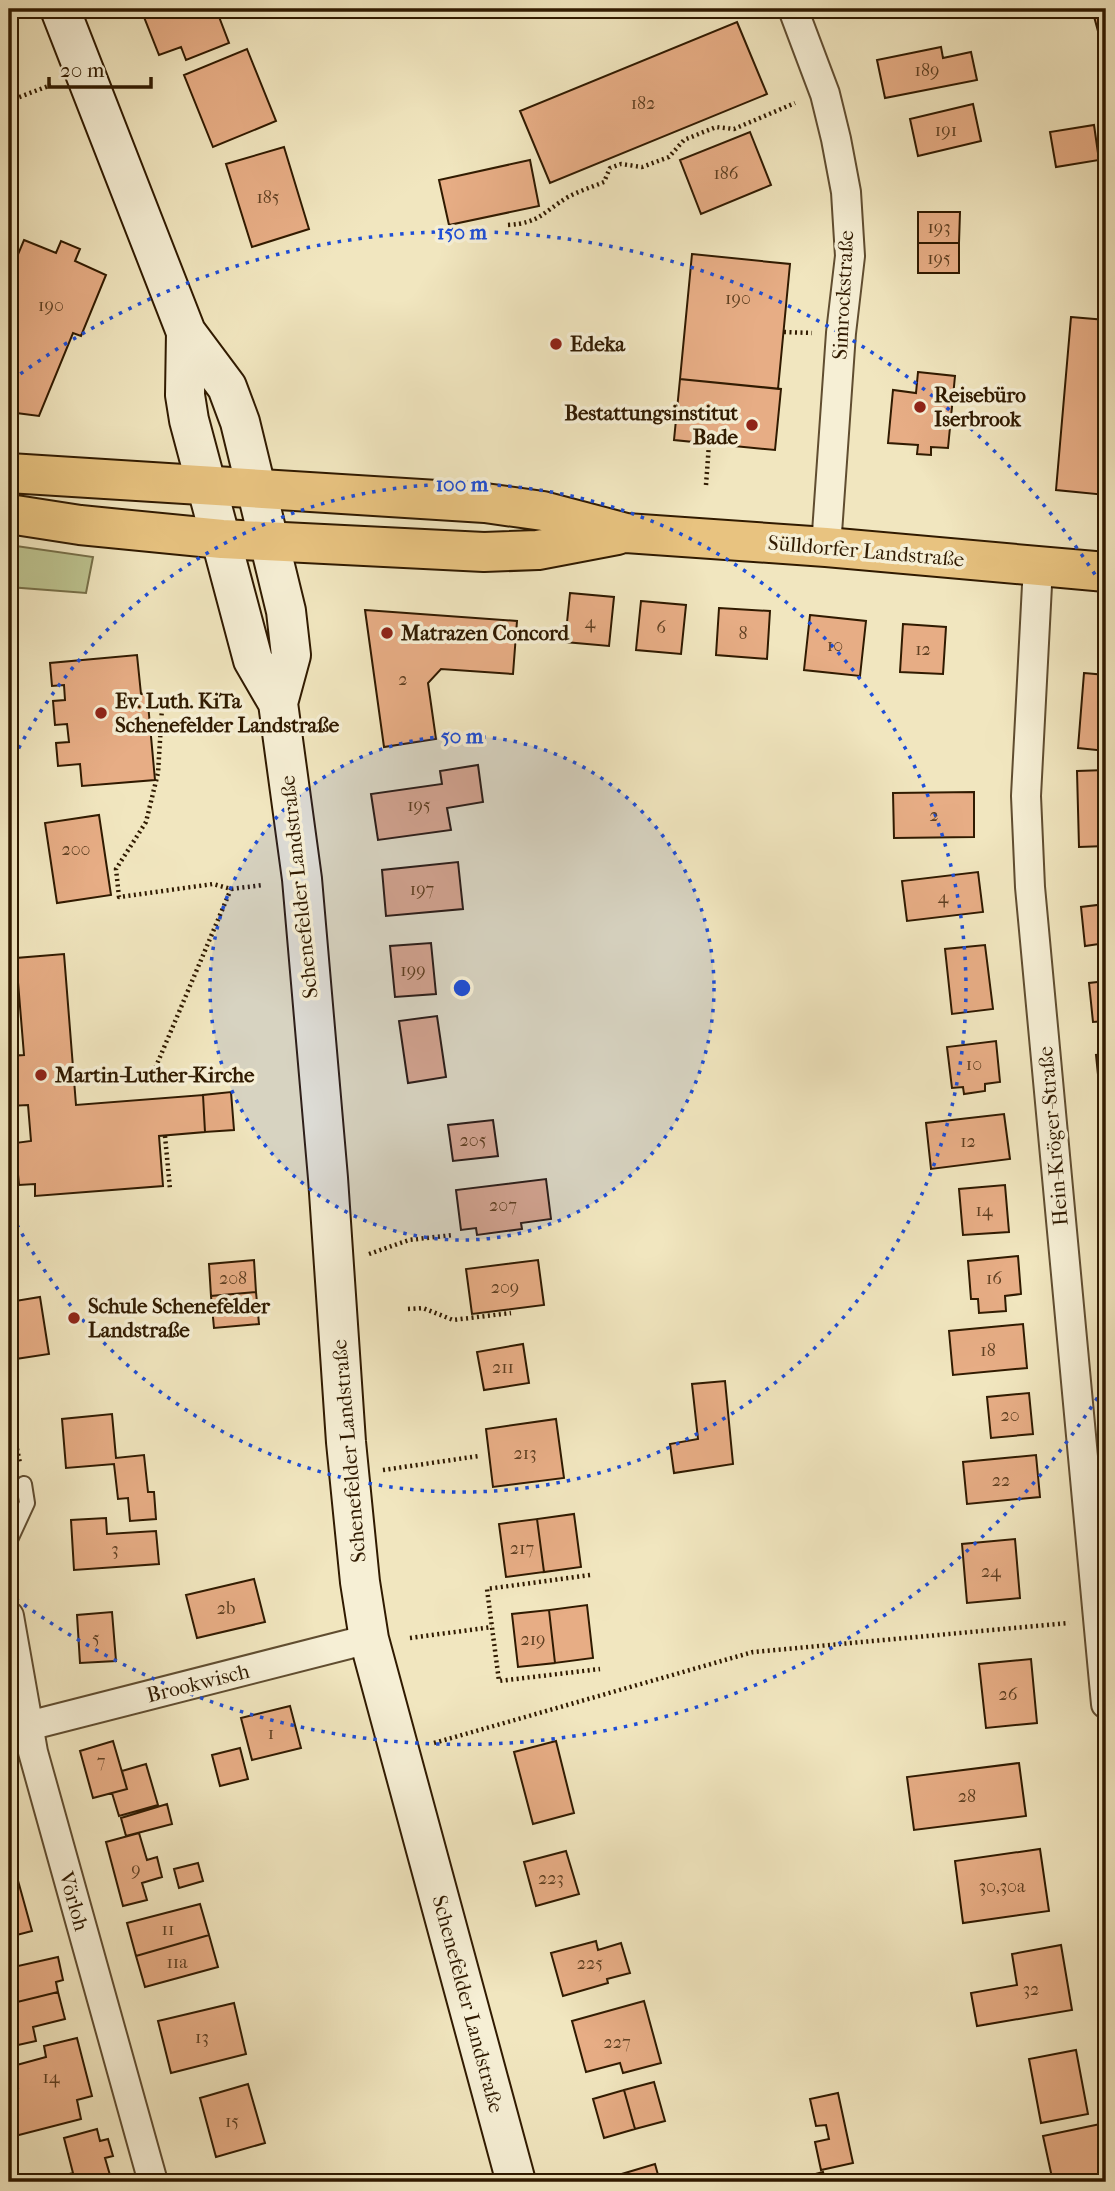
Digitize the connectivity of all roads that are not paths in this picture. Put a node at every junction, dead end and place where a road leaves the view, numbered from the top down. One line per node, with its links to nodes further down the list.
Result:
1 (60, 9): 3 (main road, Schenefelder Landstraße)
2 (793, 9): 11 (street, Simrockstraße)
3 (186, 332): 5 (main road, Schenefelder Landstraße); 6 (main road, Schenefelder Landstraße)
4 (9, 473): 5 (main road, Sülldorfer Landstraße)
5 (207, 486): 6 (main road, Sülldorfer Landstraße); 9 (main road, Schenefelder Landstraße)
6 (257, 489): 8 (main road, Sülldorfer Landstraße); 10 (main road, Schenefelder Landstraße)
7 (9, 514): 9 (main road, Sülldorfer Landstraße)
8 (625, 533): 10 (main road, Sülldorfer Landstraße); 11 (main road, Sülldorfer Landstraße)
9 (222, 539): 10 (main road, Sülldorfer Landstraße); 14 (main road, Schenefelder Landstraße)
10 (270, 542): 14 (main road, Schenefelder Landstraße)
11 (826, 547): 12 (main road, Sülldorfer Landstraße)
12 (1038, 566): 13 (main road, Sülldorfer Landstraße); 19 (street, Hein-Kröger-Straße)
13 (1106, 572)
14 (278, 703): 18 (main road, Schenefelder Landstraße)
15 (24, 1484): 16 (lane)
16 (9, 1542)
17 (9, 1616): 20 (street, Vörloh)
18 (369, 1639): 20 (street, Brookwisch); 22 (main road, Schenefelder Landstraße)
19 (1106, 1704)
20 (28, 1726): 21 (street, Vörloh)
21 (153, 2182)
22 (516, 2182)

